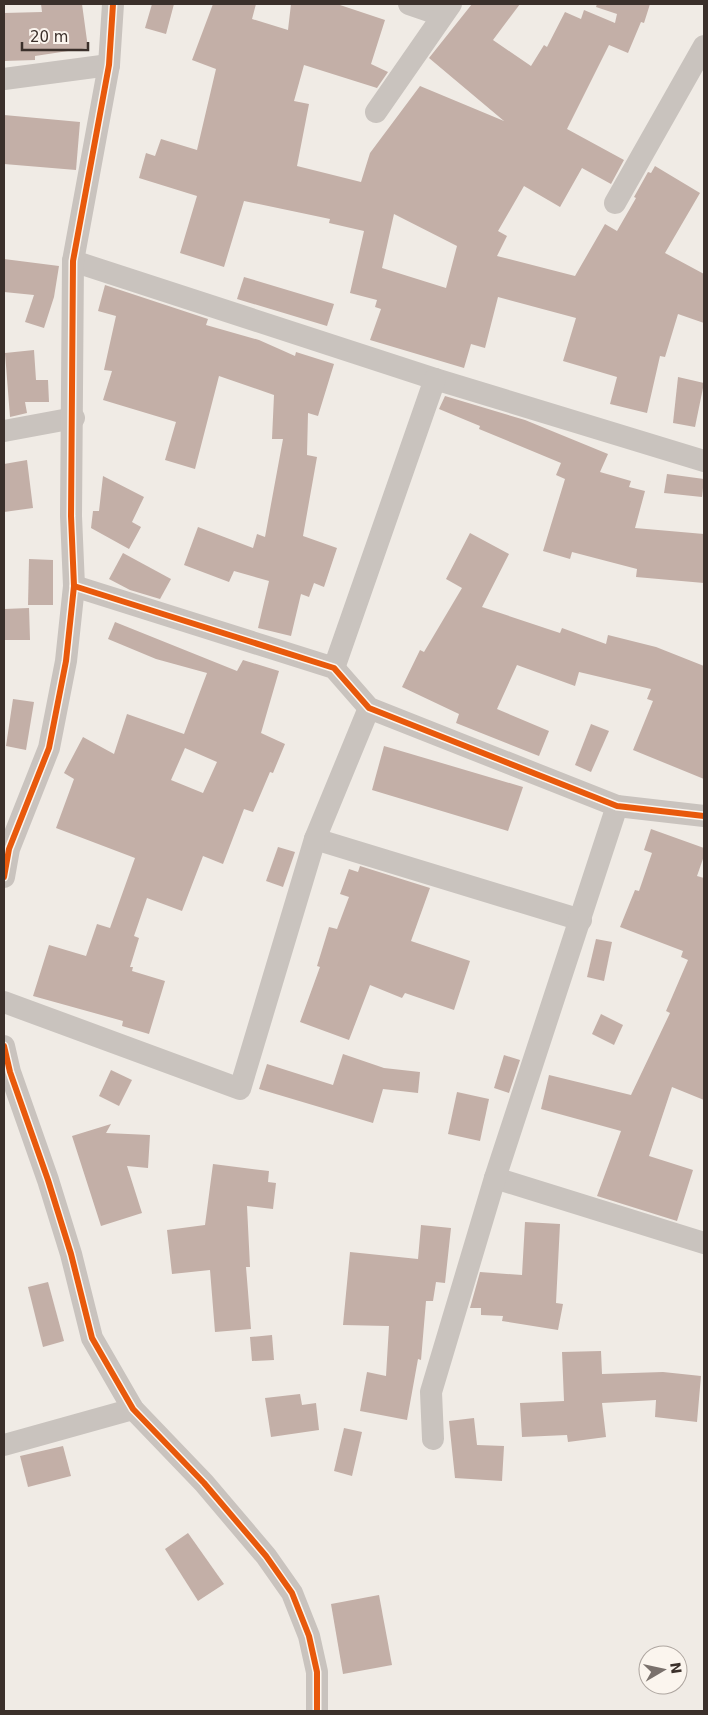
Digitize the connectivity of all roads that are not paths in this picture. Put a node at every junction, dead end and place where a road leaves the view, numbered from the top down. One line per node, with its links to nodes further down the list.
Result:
1 (113, 4): 5 (street)
2 (408, 4): 3 (street)
3 (446, 10): 7 (street)
4 (704, 46): 8 (street)
5 (109, 65): 6 (street); 9 (street)
6 (4, 79)
7 (376, 112)
8 (615, 203)
9 (73, 262): 10 (street); 11 (street)
10 (435, 379): 13 (street); 15 (street)
11 (74, 418): 12 (street); 14 (street)
12 (4, 431)
13 (704, 461)
14 (74, 586): 15 (street); 20 (street)
15 (334, 668): 16 (street)
16 (369, 708): 17 (street); 19 (street)
17 (617, 806): 18 (street); 21 (street)
18 (704, 816)
19 (315, 839): 21 (street); 22 (street)
20 (4, 877)
21 (581, 920): 24 (street)
22 (4, 1002)
23 (4, 1046): 26 (street)
24 (495, 1178): 25 (street); 27 (street)
25 (704, 1243)
26 (133, 1409): 28 (street); 29 (street)
27 (433, 1439)
28 (4, 1445)
29 (317, 1711)

